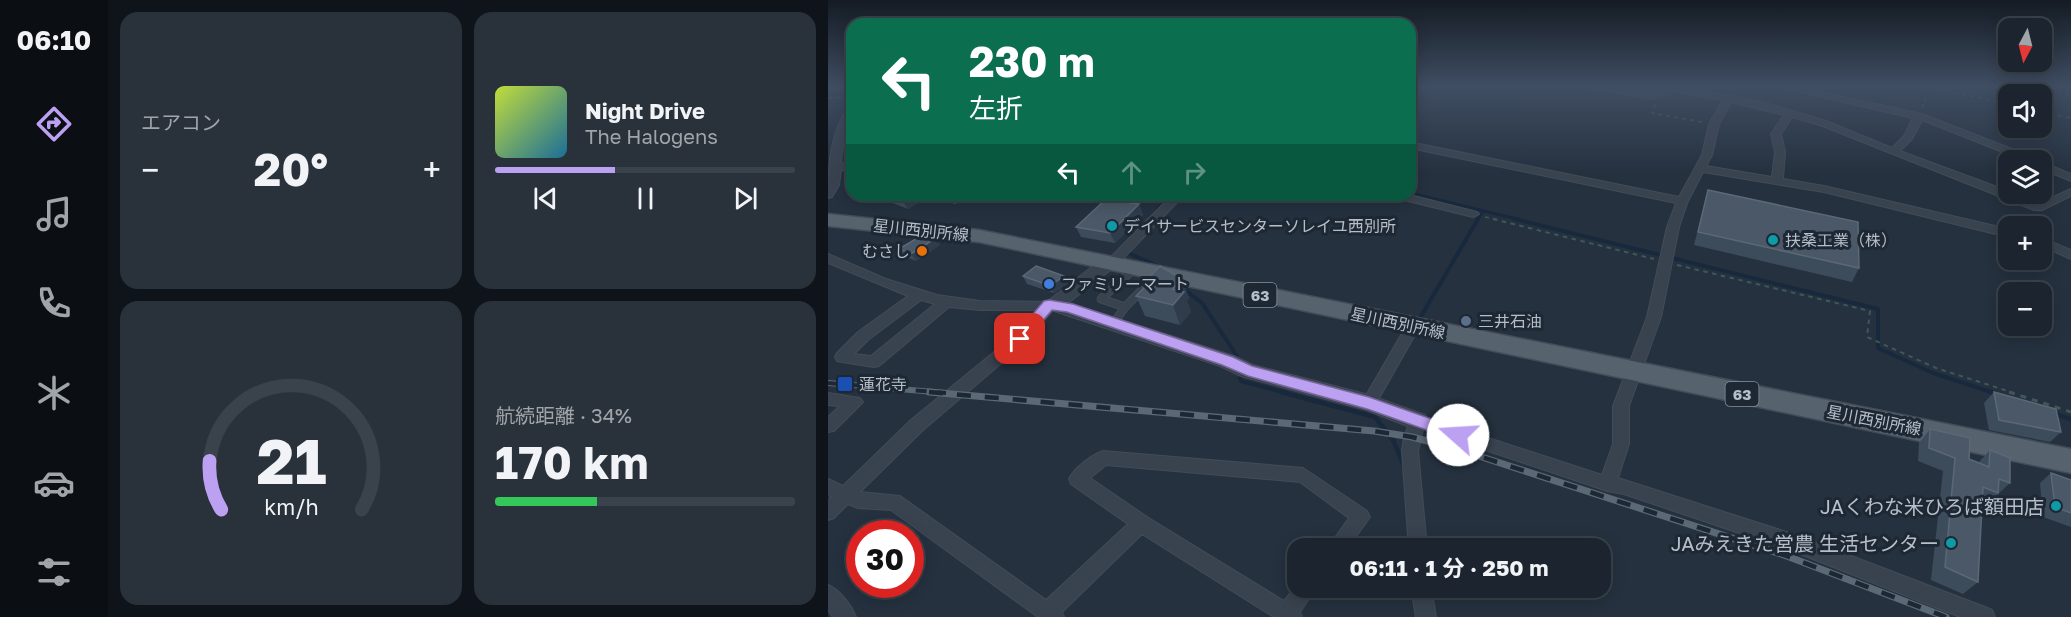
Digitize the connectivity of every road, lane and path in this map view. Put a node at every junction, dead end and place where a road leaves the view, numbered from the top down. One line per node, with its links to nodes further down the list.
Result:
1 (1662, 115): 10 (path)
2 (1719, 115): 10 (street)
3 (1788, 115): 19 (street)
4 (1798, 115): 13 (street)
5 (1913, 115): 7 (street)
6 (2056, 115): 9 (path)
7 (1919, 116): 12 (street); 13 (street)
8 (846, 118): 14 (street)
9 (2071, 118)
10 (1714, 124): 16 (street)
11 (1416, 146): 24 (street)
12 (2006, 150)
13 (1893, 152): 20 (street)
14 (836, 166): 15 (street); 21 (street)
15 (846, 167)
16 (1699, 168): 19 (street); 24 (street)
17 (2052, 169): 18 (street)
18 (2071, 178)
19 (1778, 180): 28 (street)
20 (2071, 192)
21 (828, 195)
22 (1416, 200): 25 (street)
23 (1172, 201): 33 (street)
24 (1682, 201): 32 (street)
25 (1473, 214)
26 (1487, 218): 32 (path)
27 (828, 220): 33 (main road, 星川西別所線 / 63)
28 (1998, 230)
29 (2052, 246): 30 (street)
30 (2071, 255)
31 (828, 258): 36 (street)
32 (1667, 259): 42 (street); 45 (path)
33 (1109, 264): 34 (main road, 星川西別所線 / 63); 38 (street)
34 (1134, 269): 35 (main road, 星川西別所線 / 63); 39 (lane)
35 (1155, 280): 39 (lane); 41 (main road, 星川西別所線 / 63)
36 (919, 295): 37 (street); 37 (street)
37 (947, 301): 38 (street)
38 (1051, 305): 40 (street); 50 (street)
39 (1125, 307): 40 (lane)
40 (1113, 324): 44 (street)
41 (1413, 326): 42 (main road, 星川西別所線 / 63); 44 (street)
42 (1632, 372): 48 (main road, 星川西別所線 / 63); 49 (street)
43 (828, 399): 47 (street)
44 (1369, 403): 46 (street)
45 (2071, 412)
46 (1418, 421): 49 (street); 54 (street)
47 (828, 426)
48 (2071, 461)
49 (1607, 484): 62 (street)
50 (836, 491): 51 (street); 58 (street)
51 (828, 512)
52 (1141, 523): 53 (street); 58 (street); 59 (street)
53 (1345, 538)
54 (1417, 538)
55 (828, 595): 60 (street)
56 (1300, 598): 59 (street)
57 (1423, 598): 61 (street)
58 (1051, 614)
59 (1289, 615)
60 (846, 617)
61 (1426, 617)
62 (1985, 617)

